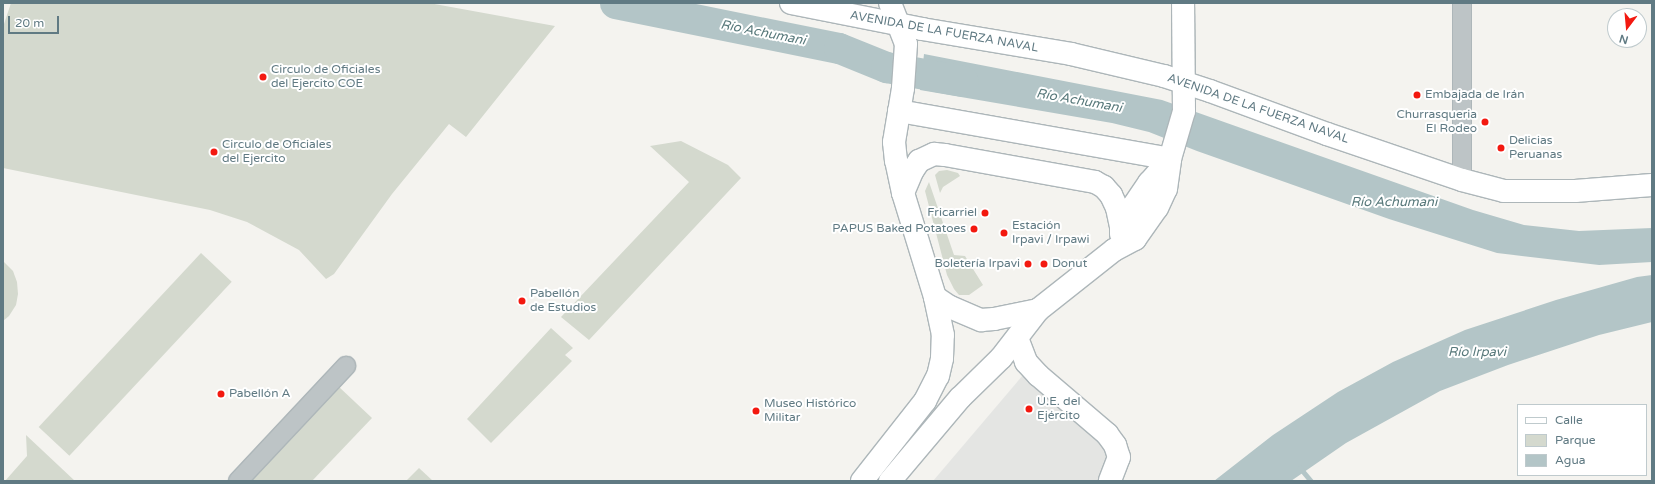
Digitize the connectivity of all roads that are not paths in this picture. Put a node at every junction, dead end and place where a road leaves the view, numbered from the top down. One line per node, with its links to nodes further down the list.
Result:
1 (791, 3): 5 (main road, AVENIDA DE LA FUERZA NAVAL)
2 (890, 3): 5 (main road)
3 (1183, 3): 6 (main road)
4 (1462, 3): 9 (street)
5 (903, 35): 6 (main road, AVENIDA DE LA FUERZA NAVAL); 7 (main road)
6 (1186, 101): 8 (main road); 9 (main road, AVENIDA DE LA FUERZA NAVAL)
7 (899, 111): 8 (main road); 11 (main road)
8 (1171, 154): 12 (main road); 13 (main road)
9 (1462, 180): 10 (main road, AVENIDA DE LA FUERZA NAVAL)
10 (1652, 185)
11 (903, 193): 12 (main road); 14 (main road)
12 (1121, 227): 13 (main road)
13 (1114, 250): 15 (main road)
14 (935, 297): 15 (main road); 19 (main road)
15 (1038, 310): 16 (main road)
16 (1017, 338): 20 (main road); 21 (main road)
17 (346, 366): 18 (street)
18 (238, 481)
19 (862, 481)
20 (890, 481)
21 (1110, 481)

